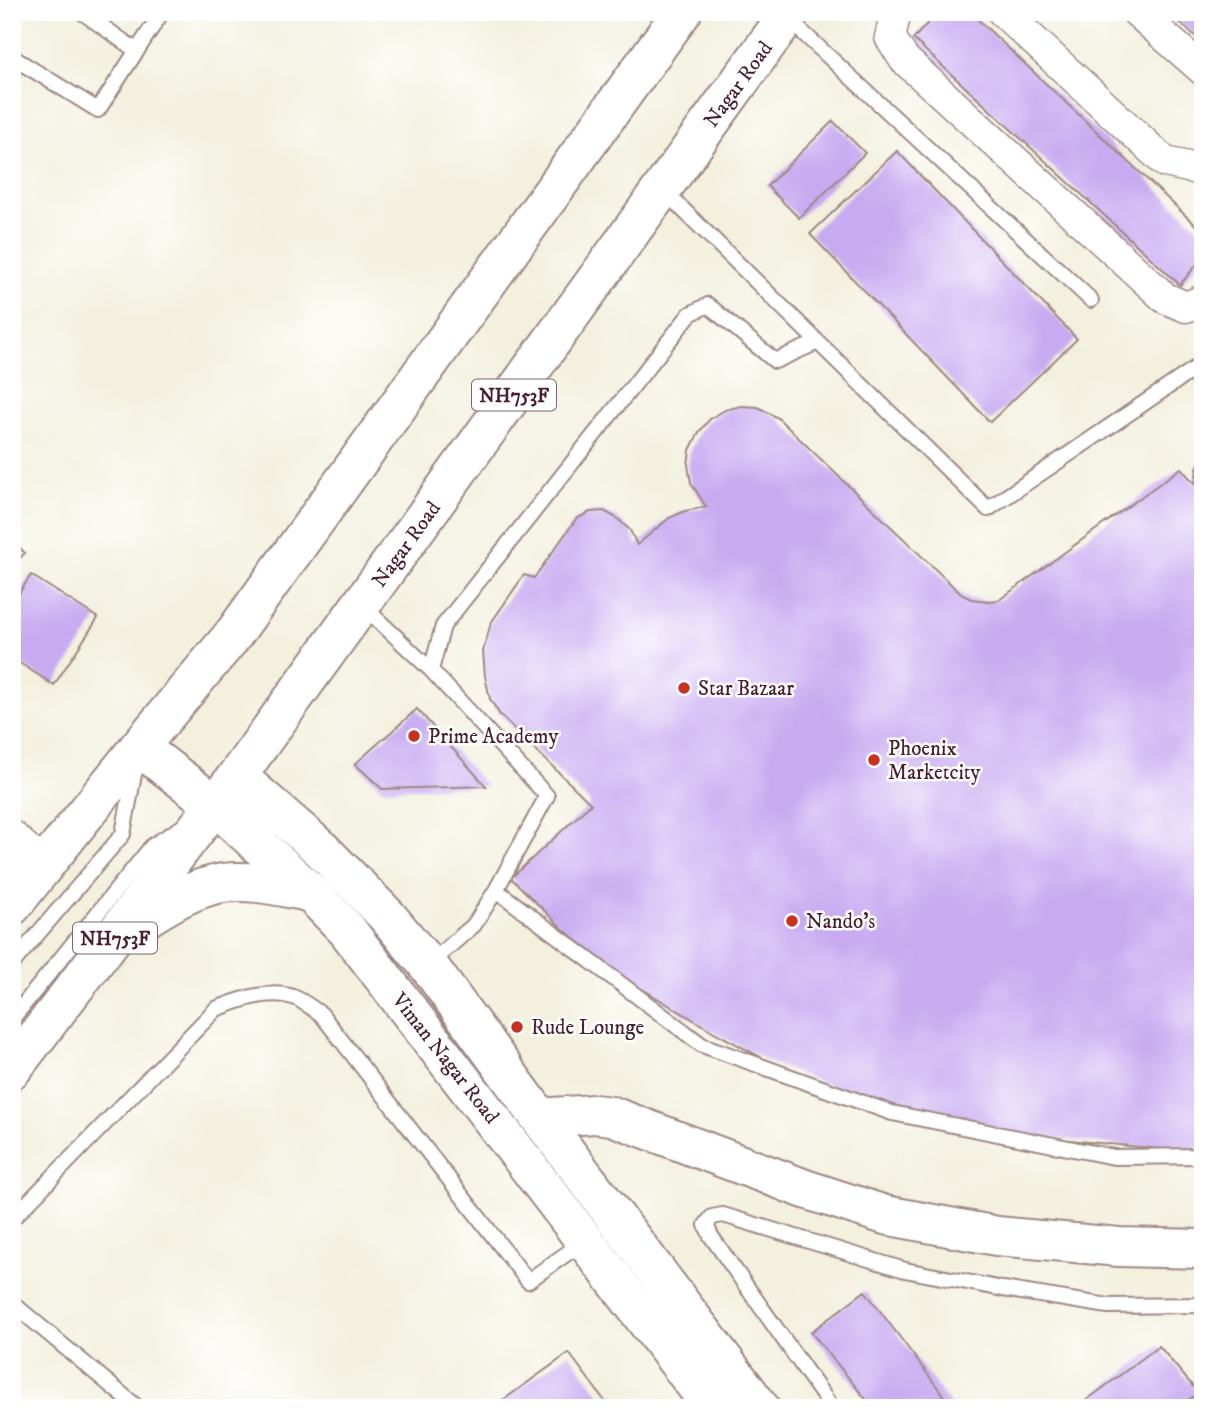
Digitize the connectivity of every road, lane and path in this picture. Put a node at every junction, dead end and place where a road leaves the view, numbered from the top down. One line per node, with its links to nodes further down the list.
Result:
1 (82, 12): 8 (lane)
2 (162, 12): 8 (lane)
3 (682, 12): 19 (main road)
4 (896, 12): 14 (street)
5 (1003, 12): 11 (street)
6 (1137, 12): 10 (street)
7 (788, 15): 12 (main road, Nagar Road / NH753F); 13 (lane)
8 (137, 51): 9 (lane)
9 (12, 57)
10 (1203, 70)
11 (1203, 165)
12 (663, 190): 15 (lane); 17 (main road, Nagar Road / NH753F)
13 (1091, 300)
14 (1203, 300)
15 (818, 342): 16 (lane); 18 (lane)
16 (1203, 363)
17 (362, 605): 18 (lane); 20 (main road, Nagar Road / NH753F)
18 (431, 670): 23 (lane)
19 (139, 747): 20 (main road, Viman Nagar Road); 22 (main road); 27 (lane)
20 (226, 791): 24 (main road, Viman Nagar Road); 26 (main road, Nagar Road / NH753F); 28 (main road, Viman Nagar Road); 29 (lane)
21 (12, 836): 22 (street)
22 (45, 864): 25 (main road)
23 (496, 890): 28 (lane); 32 (lane)
24 (310, 892): 26 (main road); 34 (main road, Viman Nagar Road)
25 (12, 906)
26 (118, 934): 30 (main road, Nagar Road / NH753F)
27 (12, 964)
28 (428, 965): 31 (main road, Viman Nagar Road)
29 (12, 1019)
30 (12, 1069)
31 (540, 1118): 35 (main road); 41 (main road, Viman Nagar Road)
32 (1203, 1156)
33 (12, 1219): 34 (lane)
34 (586, 1240): 40 (main road, Viman Nagar Road)
35 (1203, 1249)
36 (12, 1303): 39 (lane)
37 (1203, 1305): 42 (lane)
38 (1203, 1400): 43 (lane)
39 (138, 1408)
40 (713, 1408)
41 (760, 1408)
42 (832, 1408)
43 (1191, 1408)

